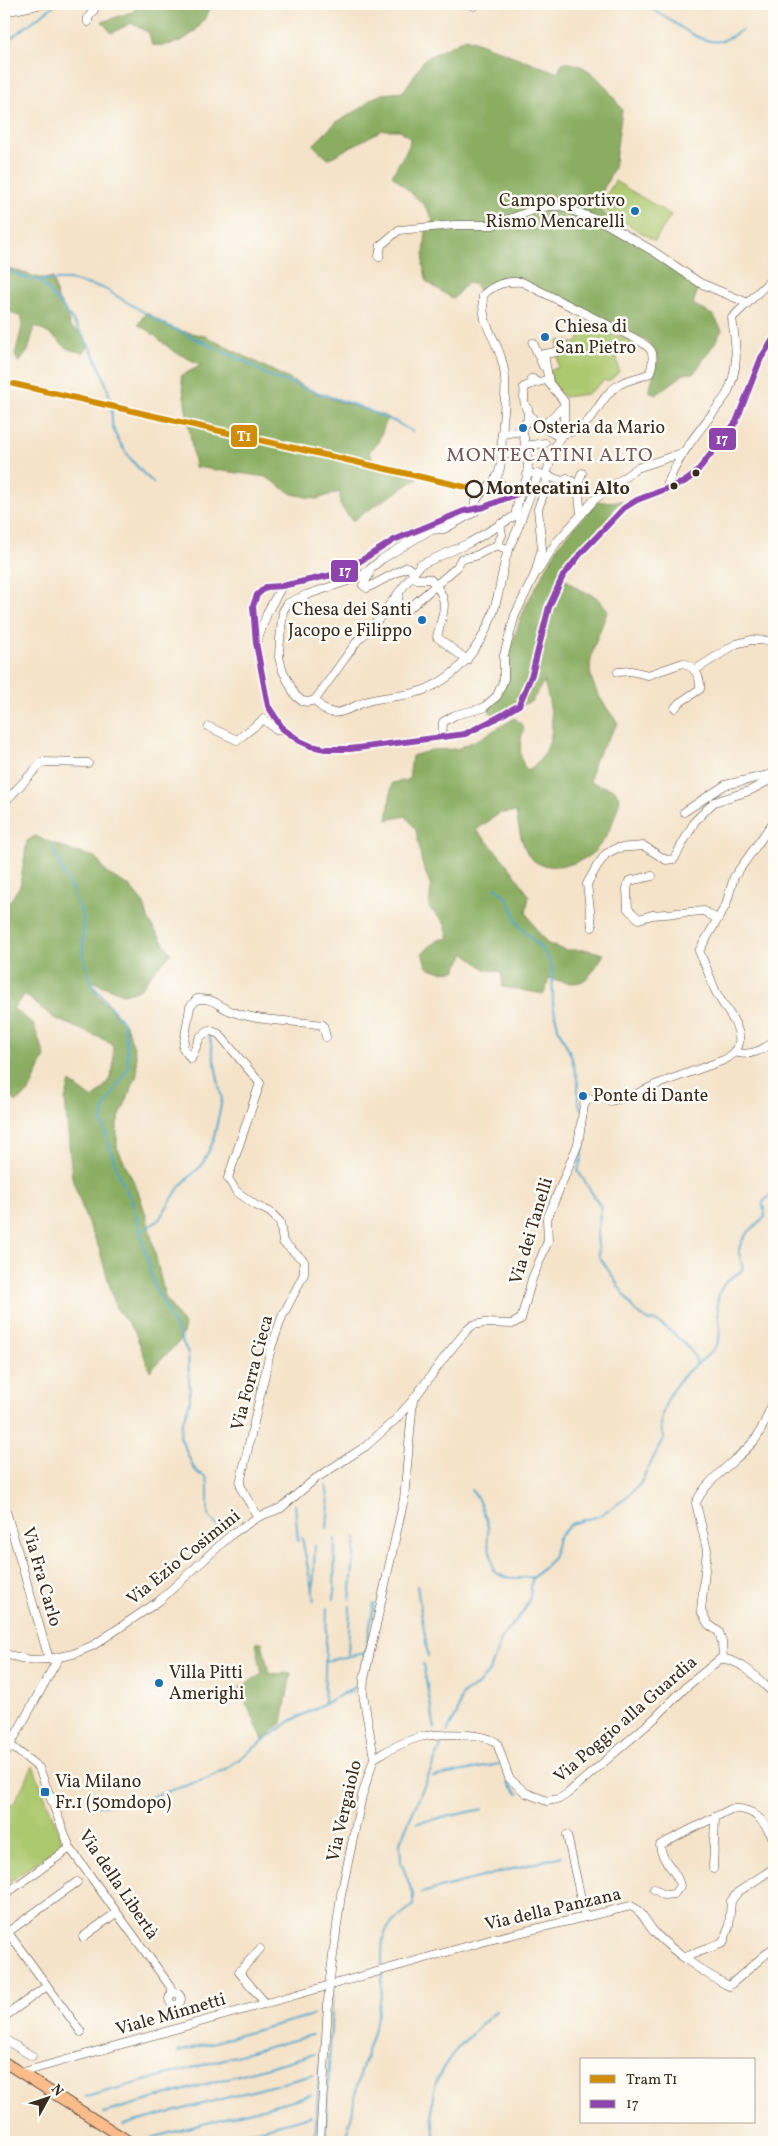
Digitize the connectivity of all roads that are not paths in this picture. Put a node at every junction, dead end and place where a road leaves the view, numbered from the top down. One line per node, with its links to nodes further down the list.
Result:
1 (43, 4): 3 (street)
2 (92, 4): 4 (street)
3 (4, 12)
4 (88, 22)
5 (379, 257): 7 (street)
6 (774, 277): 7 (street)
7 (748, 302): 20 (street)
8 (774, 338): 29 (street)
9 (533, 343): 11 (street)
10 (556, 352): 11 (street)
11 (549, 383): 12 (street); 13 (street)
12 (564, 406): 14 (street); 17 (street)
13 (528, 408): 14 (street); 15 (street)
14 (546, 430): 17 (street)
15 (522, 431): 16 (street); 19 (street)
16 (502, 434): 17 (street); 21 (street)
17 (561, 435): 26 (street)
18 (544, 443): 19 (street)
19 (525, 446): 22 (street)
20 (682, 453): 29 (street); 33 (street)
21 (501, 454): 22 (street); 25 (street)
22 (526, 454): 23 (street)
23 (528, 473): 26 (street); 30 (street)
24 (582, 473): 28 (street)
25 (495, 478): 30 (street); 31 (street)
26 (546, 478): 28 (street); 39 (street)
27 (536, 480): 32 (street)
28 (578, 485): 33 (street)
29 (666, 489): 54 (street)
30 (514, 495): 31 (street); 32 (street)
31 (474, 508): 37 (street); 41 (street)
32 (518, 515): 34 (street); 36 (street)
33 (581, 515): 39 (street)
34 (500, 524): 35 (street); 38 (street)
35 (497, 545): 36 (street); 40 (street)
36 (508, 550): 47 (street)
37 (395, 551): 38 (street); 50 (street)
38 (413, 574): 40 (street); 42 (street)
39 (535, 574): 54 (street)
40 (435, 584): 43 (street); 47 (street)
41 (282, 586): 46 (street); 46 (street)
42 (403, 587): 43 (street); 44 (street)
43 (397, 605): 44 (street)
44 (364, 635): 50 (street)
45 (774, 641): 48 (street)
46 (256, 643): 53 (street)
47 (467, 660): 50 (street)
48 (695, 670): 49 (street); 51 (street)
49 (618, 672)
50 (315, 700)
51 (674, 708)
52 (209, 727): 53 (street)
53 (283, 729): 54 (street)
54 (442, 738)
55 (88, 763): 58 (street)
56 (774, 774): 59 (street)
57 (774, 778): 63 (street)
58 (4, 803)
59 (684, 812)
60 (774, 821): 62 (street)
61 (652, 876): 62 (street)
62 (717, 919): 66 (street)
63 (592, 927)
64 (326, 1036): 72 (street, Via Forra Cieca)
65 (774, 1041): 66 (street)
66 (735, 1052): 68 (street, Via dei Tanelli)
67 (774, 1399): 77 (street)
68 (413, 1400): 69 (street, Via Ezio Cosimini); 70 (street, Via Vergaiolo)
69 (395, 1420): 70 (street); 72 (street, Via Ezio Cosimini)
70 (412, 1428): 81 (street, Via Vergaiolo)
71 (4, 1504): 73 (street, Via Fra Carlo)
72 (258, 1517): 75 (street, Via Ezio Cosimini)
73 (7, 1525): 76 (street, Via Fra Carlo)
74 (4, 1654): 76 (street, Via Ezio Cosimini)
75 (59, 1657): 76 (street, Via Ezio Cosimini); 79 (street)
76 (50, 1659)
77 (723, 1659): 78 (street, Via Poggio alla Guardia); 81 (street, Via Poggio alla Guardia)
78 (774, 1694)
79 (7, 1742): 80 (street); 85 (street, Via della Libertà)
80 (4, 1756)
81 (374, 1758): 99 (street, Via Vergaiolo)
82 (715, 1817): 84 (street); 87 (street); 89 (street)
83 (567, 1835): 92 (street)
84 (774, 1840)
85 (70, 1848): 90 (street); 91 (street, Via della Libertà)
86 (774, 1868): 97 (street)
87 (713, 1869)
88 (77, 1882): 93 (street)
89 (654, 1889)
90 (4, 1895)
91 (116, 1913): 94 (street); 100 (street, Via della Libertà)
92 (585, 1917): 97 (street, Via della Panzana); 99 (street, Via della Panzana)
93 (6, 1934): 98 (street)
94 (83, 1937)
95 (774, 1947): 97 (street, Via della Panzana)
96 (260, 1949): 101 (street)
97 (685, 1957)
98 (47, 1986): 102 (street); 103 (street)
99 (330, 1986): 101 (street, Viale Minnetti); 109 (street, Via Vergaiolo)
100 (173, 1993)
101 (266, 2004): 107 (street, Viale Minnetti)
102 (4, 2017)
103 (81, 2032)
104 (4, 2039): 105 (street)
105 (32, 2056)
106 (4, 2062): 107 (main road)
107 (20, 2074): 108 (main road)
108 (130, 2142)
109 (320, 2142)

